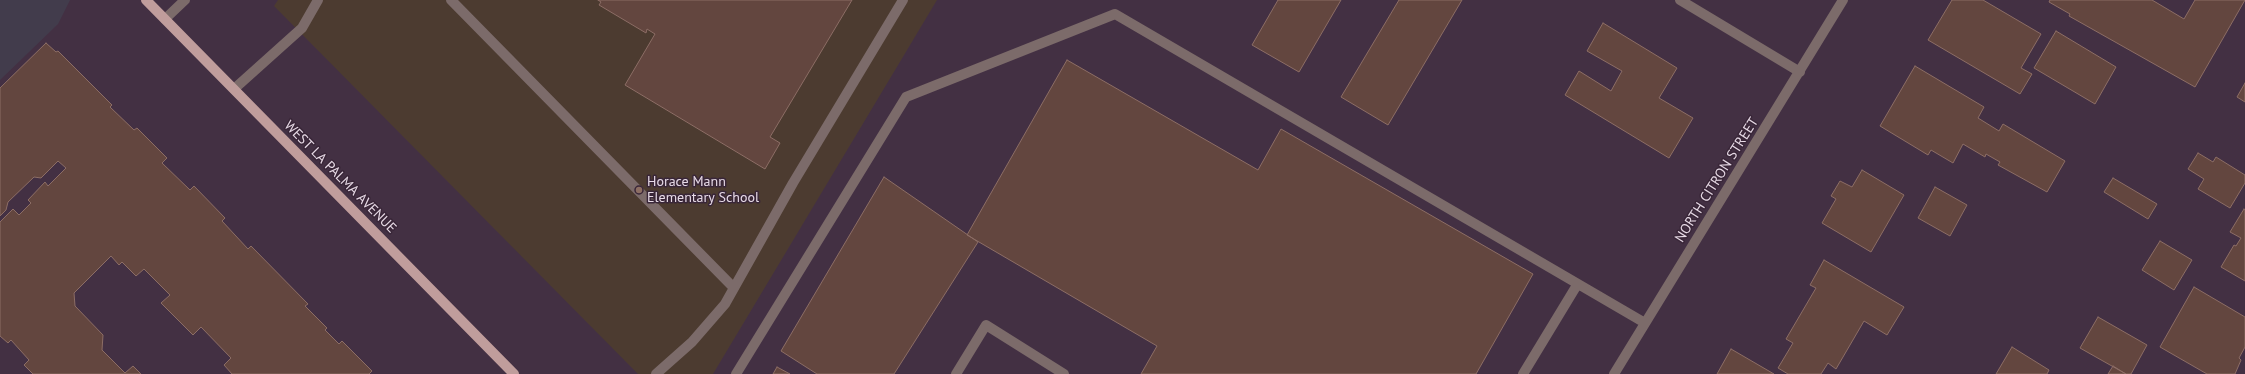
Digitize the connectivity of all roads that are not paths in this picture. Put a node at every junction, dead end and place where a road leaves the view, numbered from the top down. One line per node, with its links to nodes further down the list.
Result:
1 (146, 0): 8 (main road, WEST LA PALMA AVENUE)
2 (185, 0): 8 (street)
3 (318, 0): 10 (street)
4 (451, 0): 12 (street)
5 (903, 0): 12 (street)
6 (1680, 0): 9 (street)
7 (1843, 0): 9 (street, NORTH CITRON STREET)
8 (165, 19): 10 (main road, WEST LA PALMA AVENUE)
9 (1800, 72): 13 (street, NORTH CITRON STREET)
10 (234, 89): 14 (main road, WEST LA PALMA AVENUE)
11 (1577, 285): 13 (street); 16 (street); 19 (street)
12 (734, 288): 15 (street)
13 (1645, 323): 20 (street, NORTH CITRON STREET)
14 (514, 374)
15 (656, 374)
16 (736, 374)
17 (956, 374): 18 (street)
18 (1064, 374)
19 (1523, 374)
20 (1614, 374)

